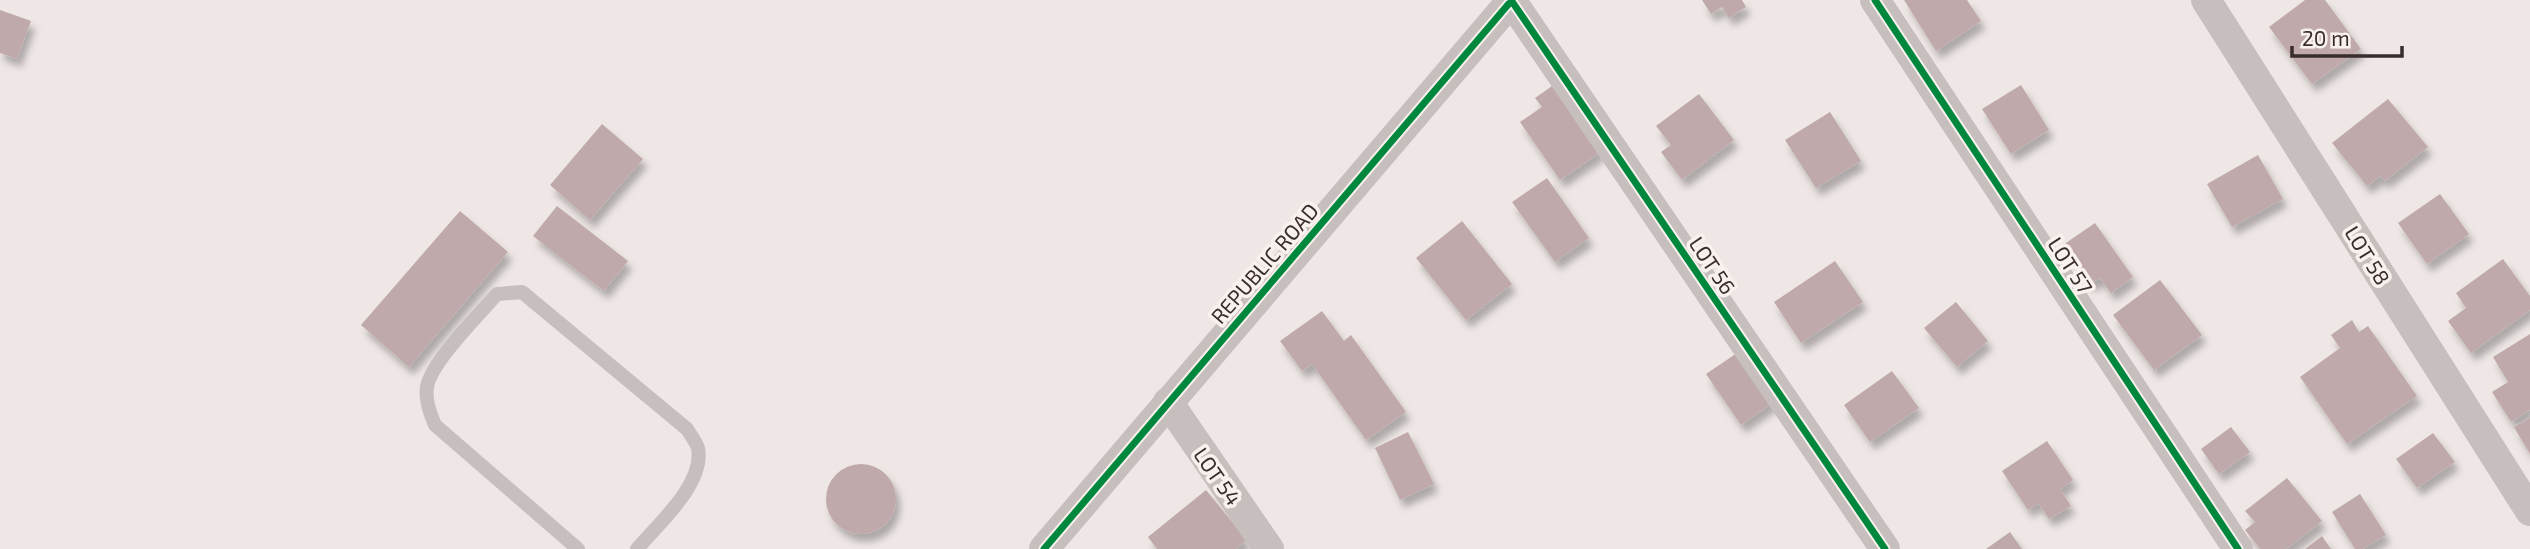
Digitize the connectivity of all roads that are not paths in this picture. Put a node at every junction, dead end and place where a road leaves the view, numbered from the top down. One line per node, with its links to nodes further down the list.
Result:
1 (1511, 0): 4 (street, REPUBLIC ROAD); 10 (street, LOT 56)
2 (1875, 0): 11 (street, LOT 57)
3 (2206, 0): 5 (street, LOT 58)
4 (1168, 402): 8 (street, REPUBLIC ROAD); 9 (street, LOT 54)
5 (2530, 510)
6 (578, 549): 7 (lane)
7 (636, 549)
8 (1044, 549)
9 (1269, 549)
10 (1885, 549)
11 (2238, 549)

